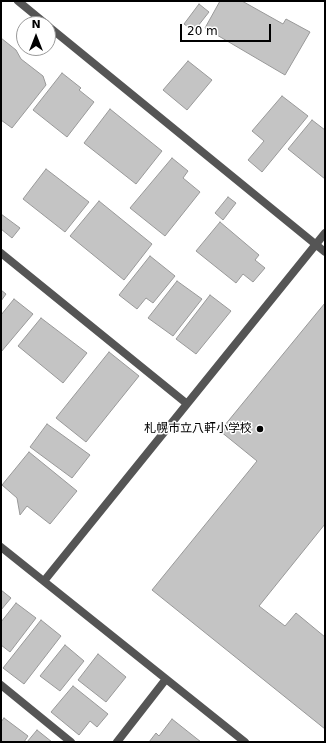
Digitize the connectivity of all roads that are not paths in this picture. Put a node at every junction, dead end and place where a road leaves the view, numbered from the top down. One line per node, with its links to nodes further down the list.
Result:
1 (18, 1): 2 (street)
2 (36, 16)
3 (56, 32): 5 (street)
4 (325, 232): 5 (street)
5 (315, 245): 6 (street); 8 (street)
6 (325, 252)
7 (1, 253): 8 (street)
8 (186, 403): 10 (street)
9 (1, 548): 10 (street)
10 (44, 582): 11 (street)
11 (166, 679): 14 (street); 15 (street)
12 (1, 685): 13 (street)
13 (71, 742)
14 (117, 742)
15 (245, 742)

